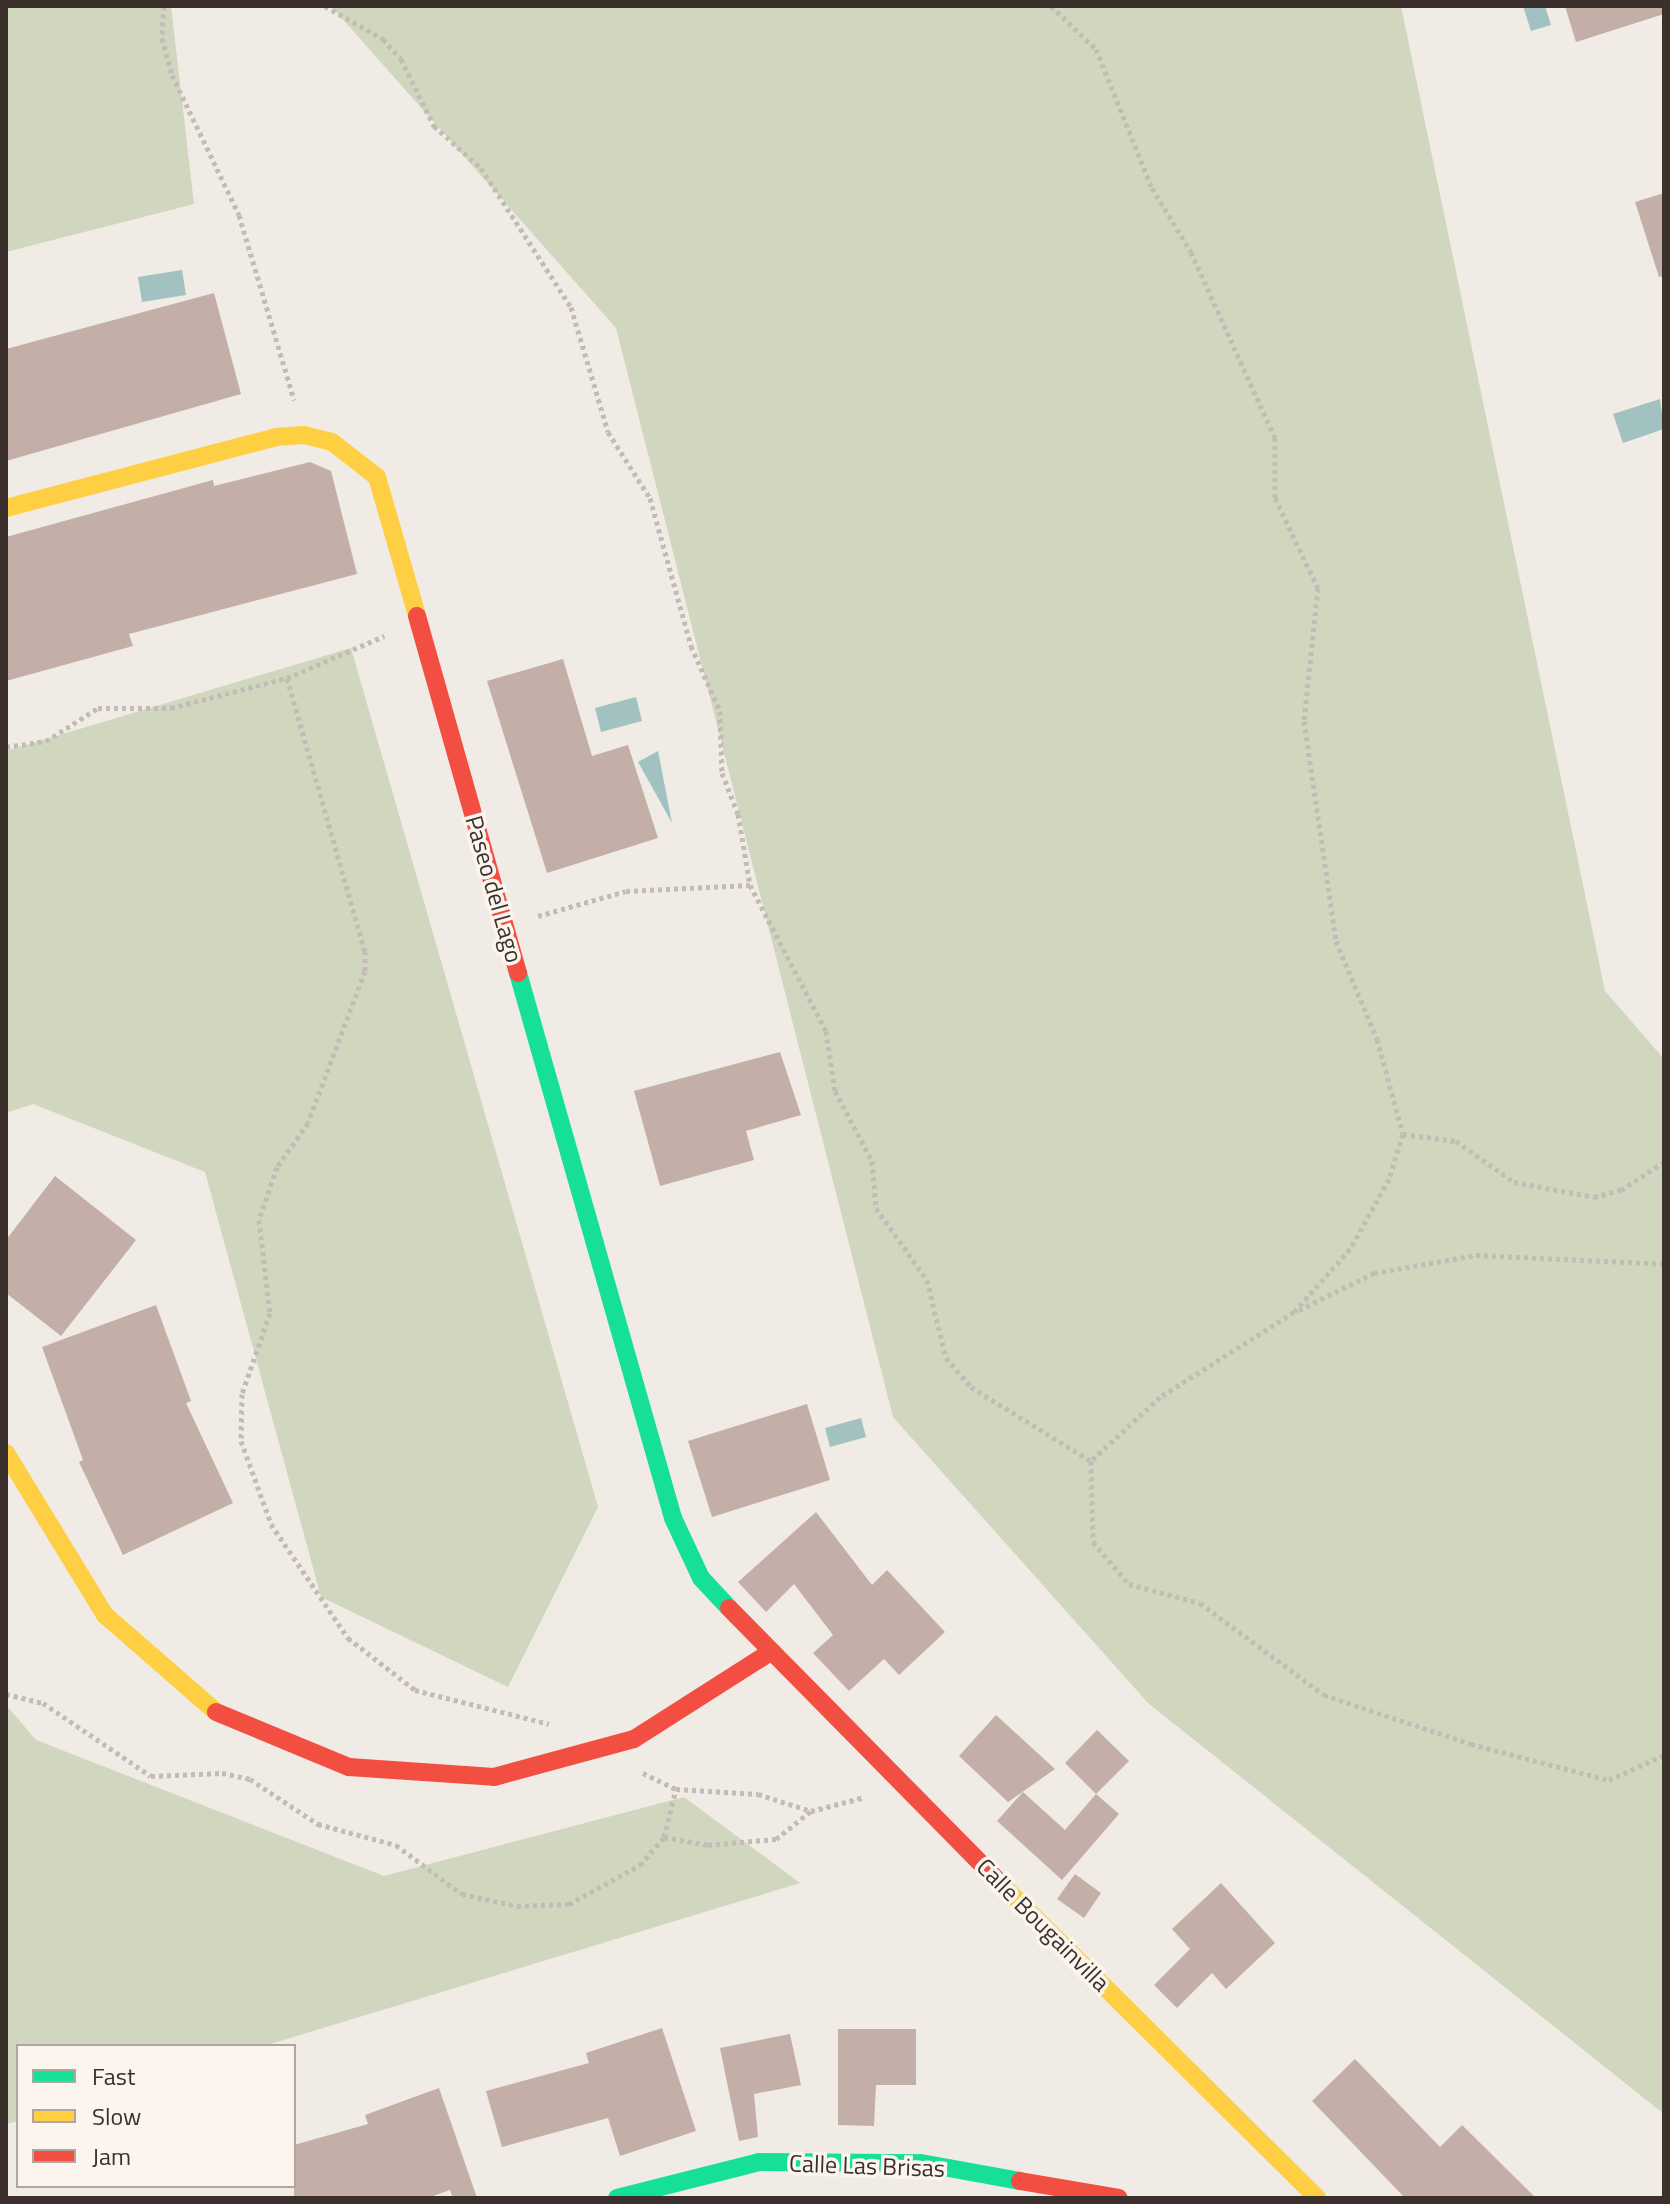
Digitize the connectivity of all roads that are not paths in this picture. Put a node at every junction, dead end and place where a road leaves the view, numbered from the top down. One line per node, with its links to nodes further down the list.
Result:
1 (6, 508): 3 (street, Paseo del Lago)
2 (6, 1453): 3 (street)
3 (769, 1653): 6 (street, Calle Bougainvilla)
4 (617, 2198): 5 (street, Calle Las Brisas)
5 (1119, 2198)
6 (1317, 2198)

